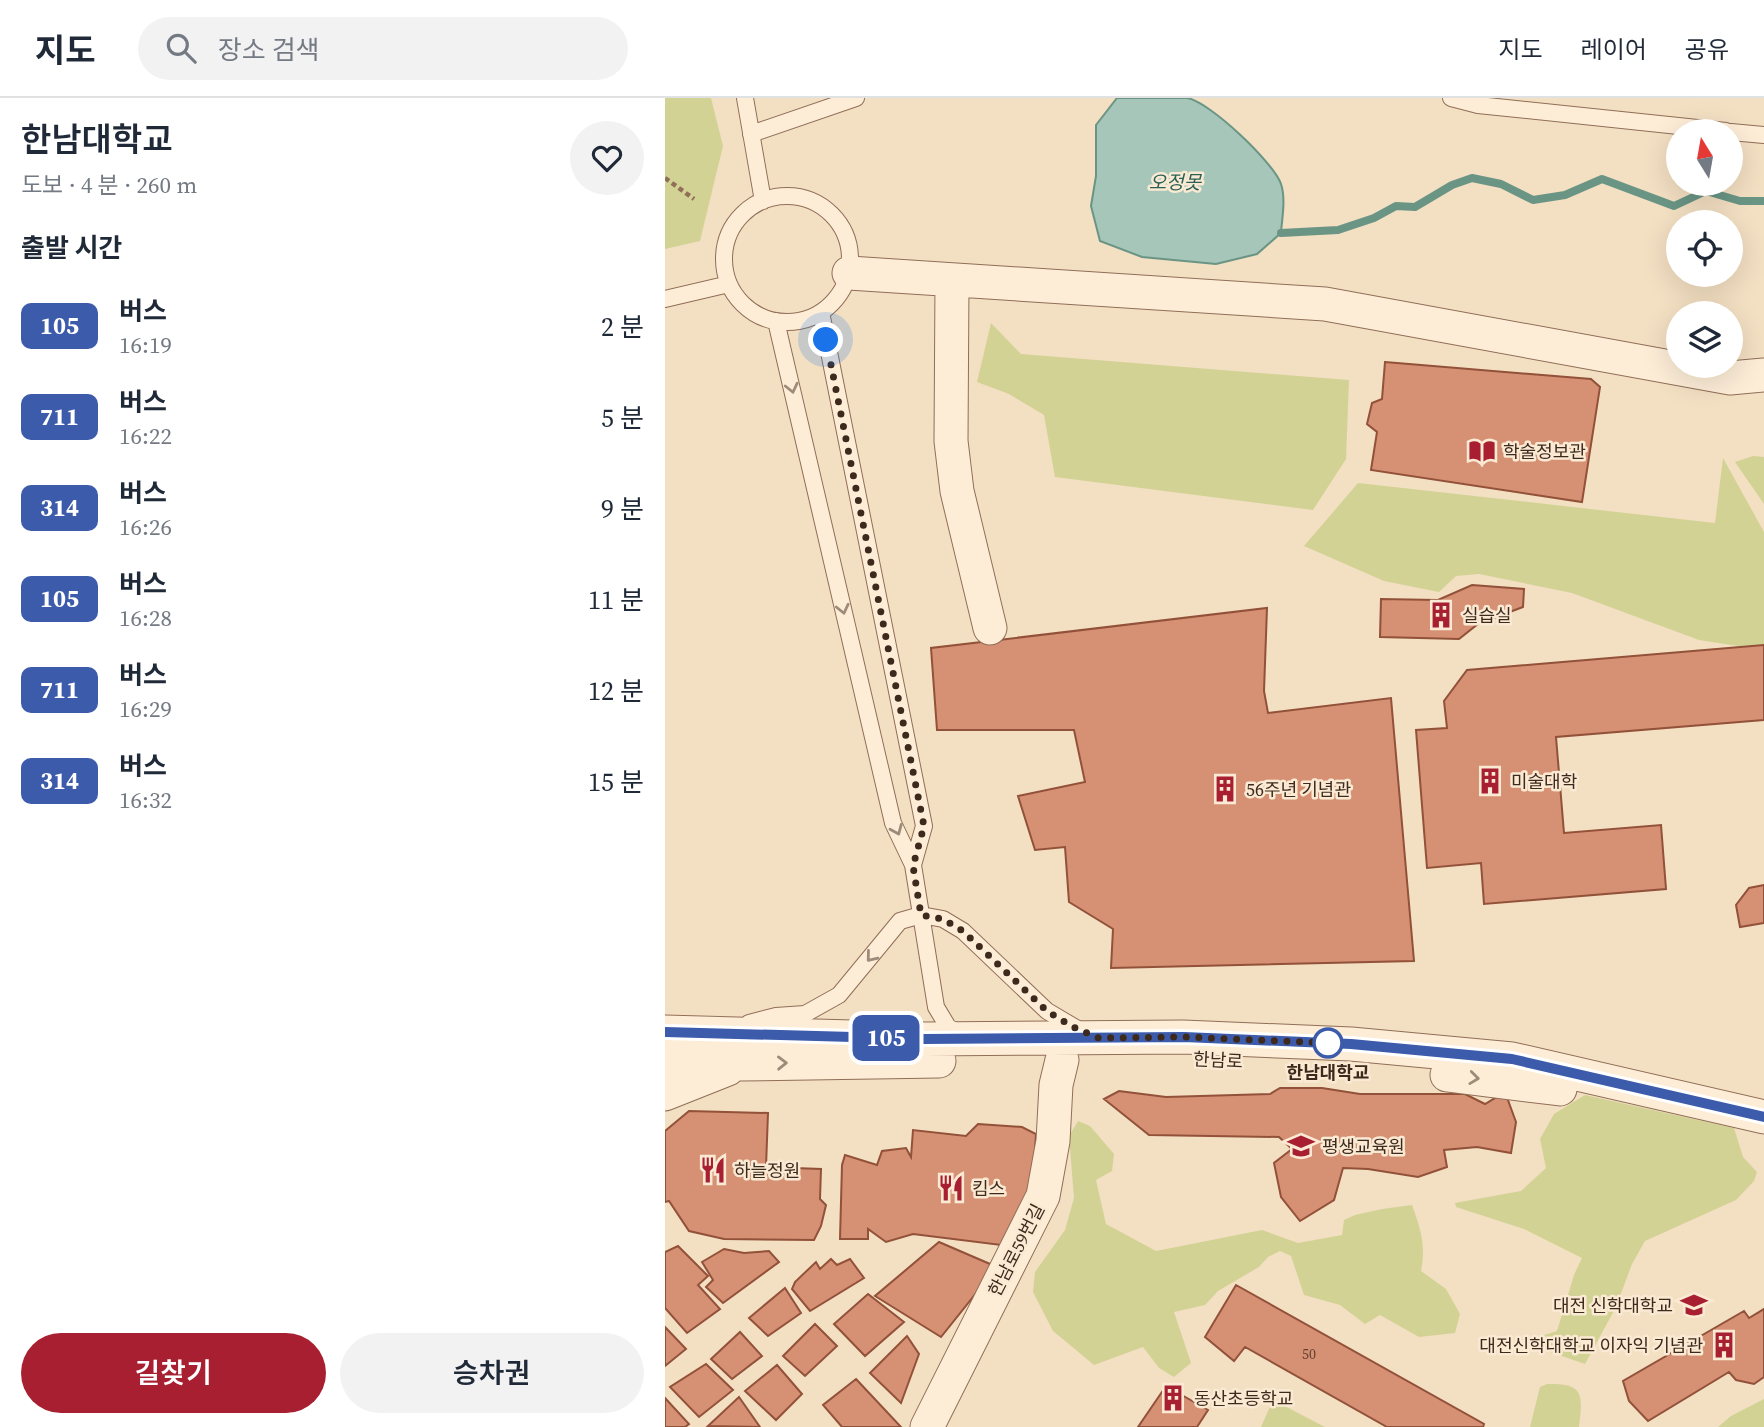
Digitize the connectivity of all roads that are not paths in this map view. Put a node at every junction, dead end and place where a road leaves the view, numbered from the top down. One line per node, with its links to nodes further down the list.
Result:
1 (745, 98): 6 (lane)
2 (856, 98): 6 (lane)
3 (1451, 98): 4 (lane)
4 (1666, 125)
5 (1743, 133): 7 (lane)
6 (751, 134): 8 (lane)
7 (1764, 135)
8 (763, 201): 9 (lane); 11 (lane)
9 (849, 273): 10 (street); 13 (lane)
10 (952, 281): 15 (street); 16 (street)
11 (729, 284): 12 (lane); 14 (lane)
12 (665, 299)
13 (821, 313): 14 (lane); 17 (lane)
14 (776, 321): 17 (lane, one-way to 17)
15 (1764, 375)
16 (990, 628)
17 (913, 866): 18 (lane)
18 (921, 915): 19 (lane); 21 (lane, one-way to 21); 22 (lane)
19 (936, 1007): 23 (lane); 24 (lane)
20 (665, 1032): 21 (street, 한남로)
21 (709, 1034): 23 (street, 한남로)
22 (1099, 1038): 24 (street, 한남로); 29 (street, 한남로)
23 (910, 1039): 24 (street, 한남로)
24 (970, 1039)
25 (1062, 1060): 27 (street, 한남로, one-way to 25); 30 (street, 한남로, one-way to 30); 31 (street, 한남로59번길)
26 (665, 1062): 27 (street, 한남로)
27 (739, 1064): 28 (street)
28 (665, 1094)
29 (1764, 1117)
30 (1764, 1135)
31 (927, 1427)

